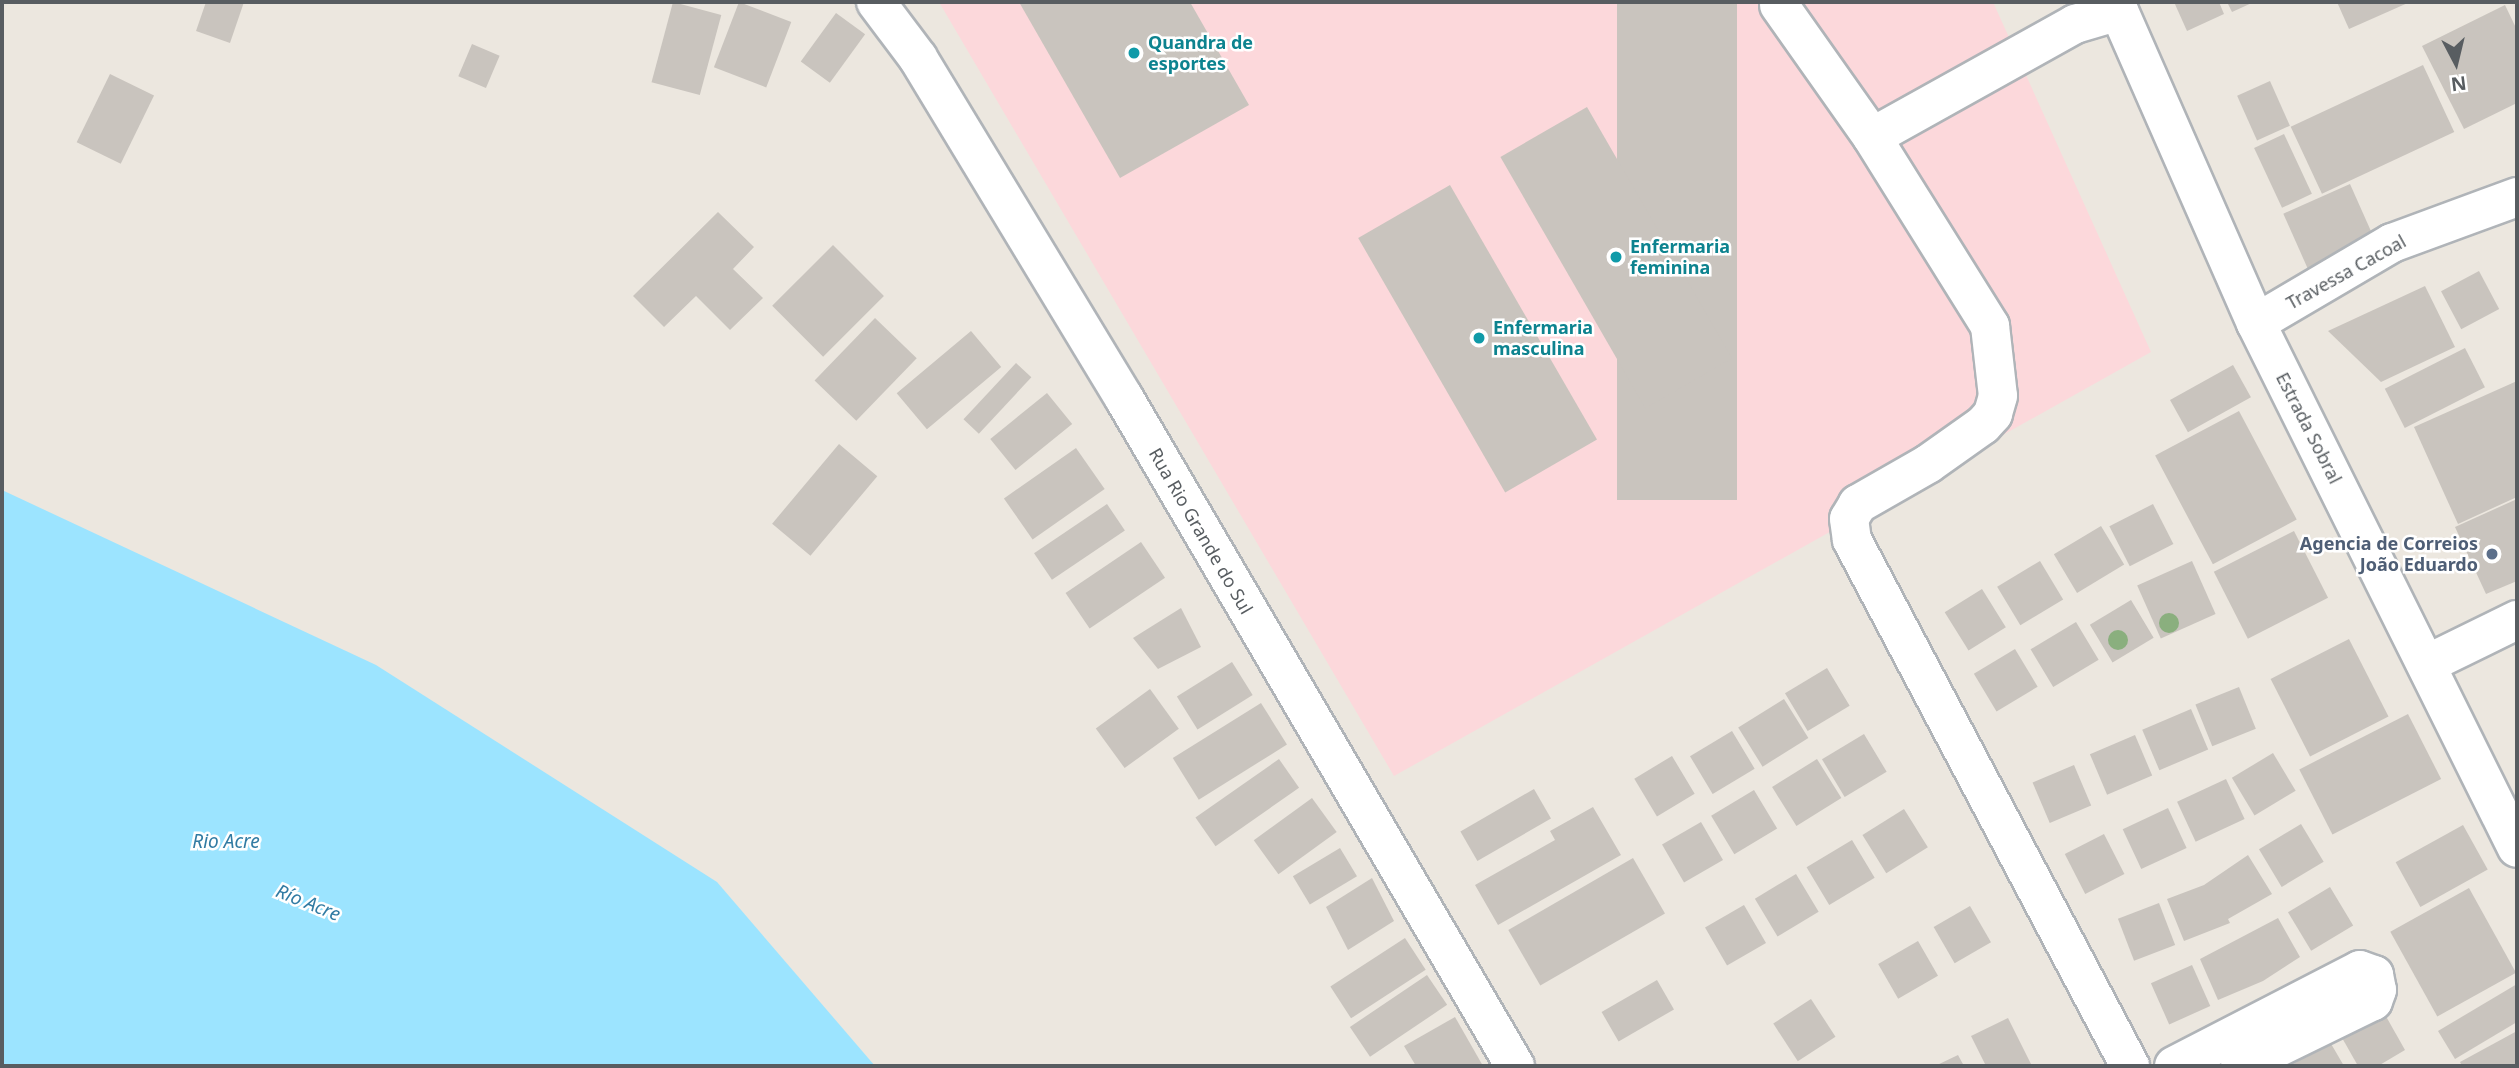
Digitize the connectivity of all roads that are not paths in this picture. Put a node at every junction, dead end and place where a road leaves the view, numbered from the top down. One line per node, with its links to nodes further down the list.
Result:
1 (876, 2): 10 (street, Rua Rio Grande do Sul)
2 (1779, 5): 4 (street)
3 (2117, 6): 4 (street); 6 (street, Estrada Sobral)
4 (1872, 137): 11 (street)
5 (2517, 197): 6 (street, Travessa Cacoal)
6 (2256, 323): 8 (street, Estrada Sobral)
7 (2517, 620): 8 (street)
8 (2427, 664): 9 (street, Estrada Sobral)
9 (2517, 848)
10 (1515, 1066)
11 (2130, 1066)
12 (2174, 1066): 13 (street)
13 (2240, 1066)

